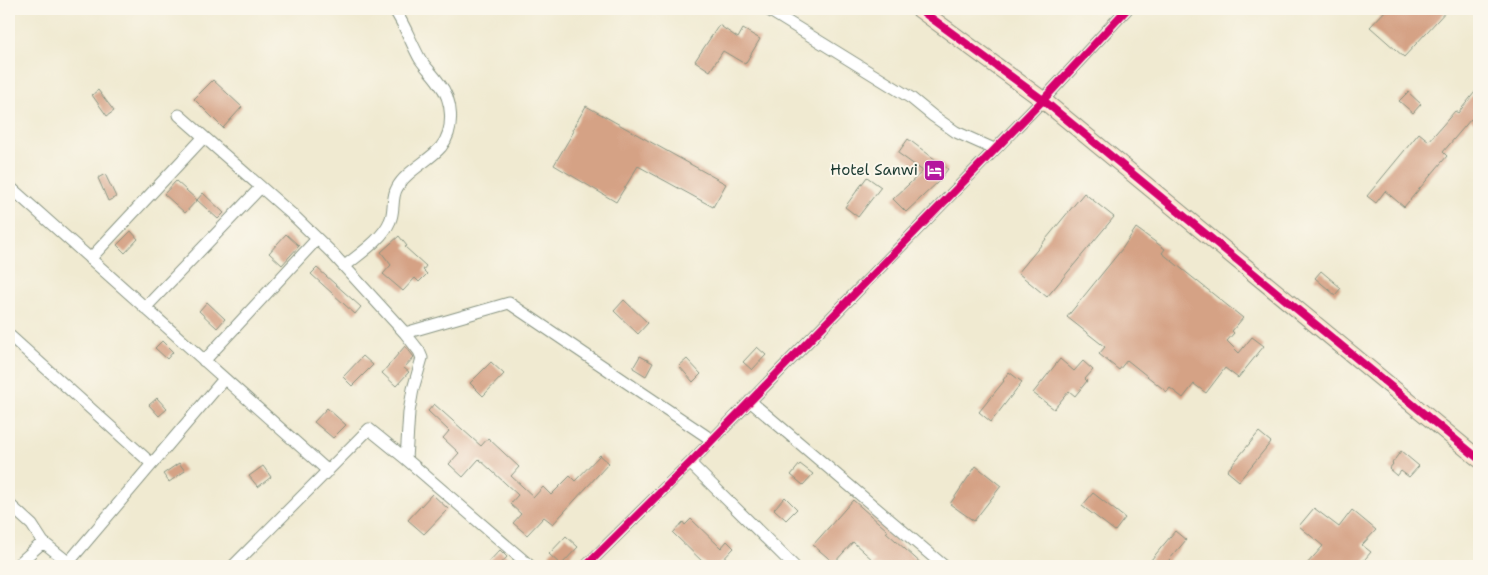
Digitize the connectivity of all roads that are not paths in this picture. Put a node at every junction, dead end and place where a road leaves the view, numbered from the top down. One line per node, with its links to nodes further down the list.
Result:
1 (394, 9): 13 (street)
2 (767, 9): 8 (street)
3 (919, 9): 5 (street)
4 (1127, 9): 5 (street)
5 (1043, 100): 8 (street); 22 (street)
6 (179, 115): 7 (street)
7 (204, 137): 10 (street); 12 (street)
8 (994, 149): 19 (street)
9 (9, 186): 12 (street)
10 (260, 188): 11 (street); 14 (street)
11 (317, 239): 13 (street); 17 (street)
12 (90, 259): 14 (street)
13 (344, 266): 15 (street)
14 (145, 308): 17 (street)
15 (406, 332): 20 (street); 21 (street)
16 (9, 335): 24 (street)
17 (204, 361): 18 (street)
18 (224, 379): 24 (street); 25 (street)
19 (750, 401): 20 (street); 34 (street)
20 (712, 440): 23 (street)
21 (406, 459): 25 (street); 31 (street)
22 (1479, 459)
23 (690, 463): 32 (street); 33 (street)
24 (152, 464): 28 (street)
25 (328, 471): 30 (street)
26 (9, 504): 27 (street)
27 (43, 542): 28 (street); 29 (street)
28 (71, 564)
29 (16, 566)
30 (234, 566)
31 (530, 566)
32 (586, 566)
33 (794, 566)
34 (944, 566)

